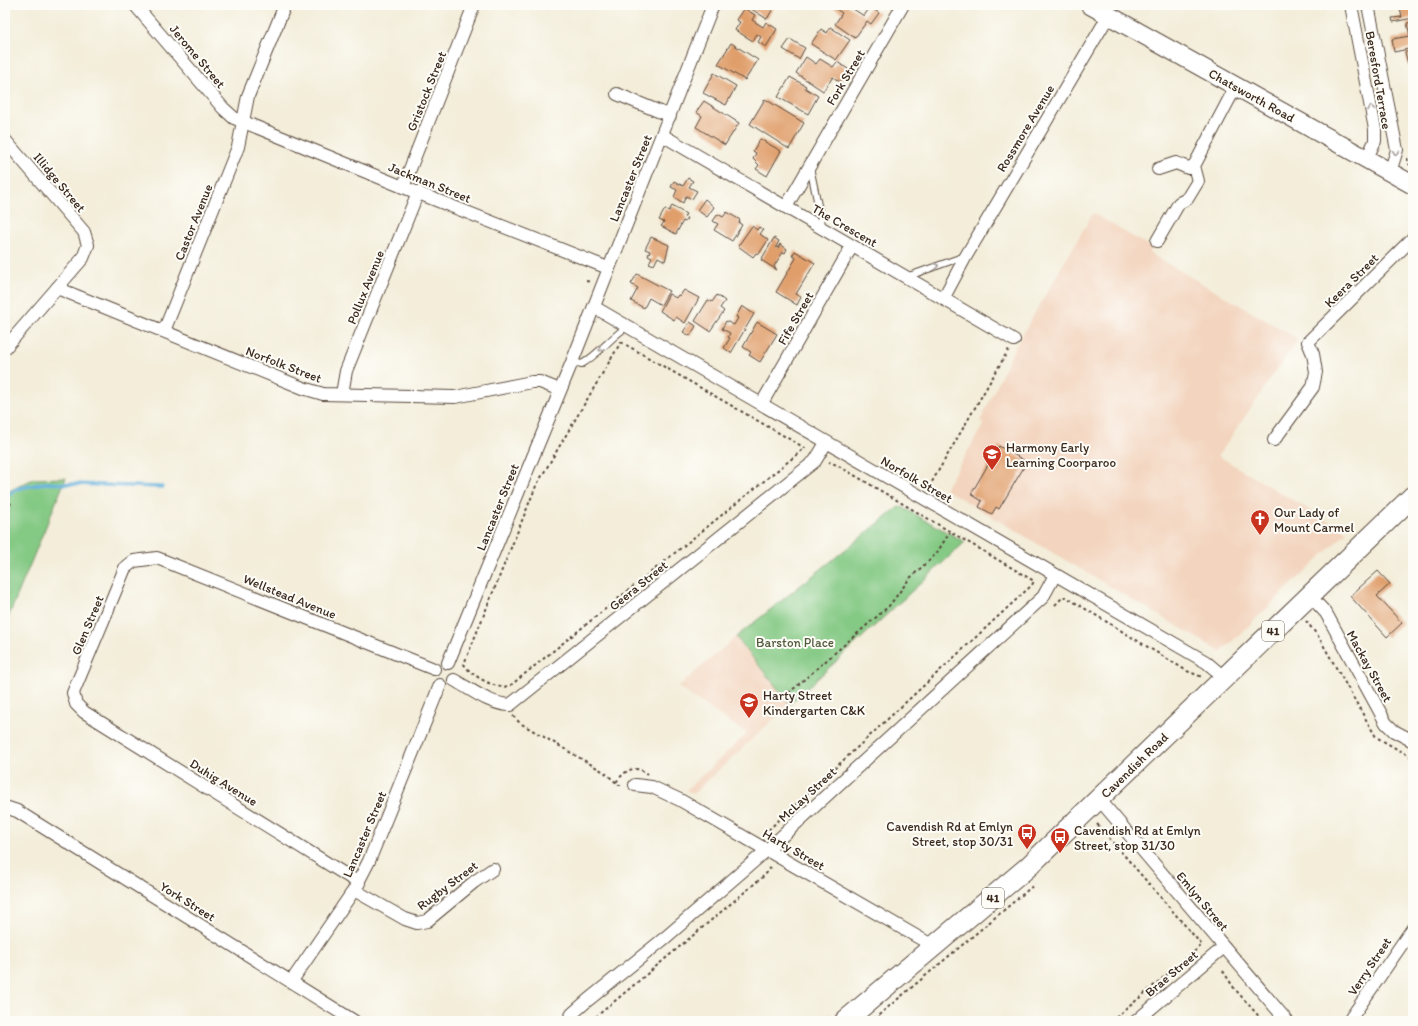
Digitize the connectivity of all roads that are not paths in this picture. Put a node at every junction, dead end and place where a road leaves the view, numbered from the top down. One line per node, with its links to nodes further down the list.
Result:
1 (135, 5): 13 (street, Jerome Street)
2 (285, 5): 13 (street, Castor Avenue)
3 (474, 5): 22 (street, Gristock Street)
4 (713, 5): 12 (street, Lancaster Street)
5 (904, 5): 17 (street, Fork Street)
6 (1090, 5): 9 (main road, Chatsworth Road)
7 (1351, 5): 16 (street, Beresford Terrace, one-way to 7)
8 (1368, 5): 20 (street, Beresford Terrace, one-way to 20)
9 (1109, 15): 10 (main road, Chatsworth Road); 29 (street, Rossmore Avenue)
10 (1236, 86): 16 (main road, Chatsworth Road); 18 (street)
11 (617, 94): 12 (street)
12 (670, 116): 14 (street, Lancaster Street)
13 (242, 122): 22 (street, Jackman Street); 36 (street, Castor Avenue)
14 (662, 135): 24 (street, The Crescent); 30 (street, Lancaster Street)
15 (5, 140): 32 (street, Illidge Street)
16 (1367, 158): 20 (main road, Chatsworth Road)
17 (810, 164): 24 (street, Fork Street); 25 (lane)
18 (1194, 166): 19 (street); 27 (street)
19 (1158, 169)
20 (1390, 172): 21 (main road, Chatsworth Road)
21 (1413, 185)
22 (403, 187): 23 (street, Jackman Street)
23 (418, 192): 30 (street, Jackman Street); 41 (street, Pollux Avenue)
24 (786, 207): 25 (street, The Crescent)
25 (823, 229): 28 (street, The Crescent)
26 (1413, 238): 43 (street, Keera Street)
27 (1157, 241)
28 (852, 246): 31 (street, The Crescent); 42 (street, Fife Street)
29 (966, 256): 31 (lane, one-way to 29); 33 (street, Rossmore Avenue)
30 (608, 268): 34 (street, Lancaster Street)
31 (906, 277): 33 (street, The Crescent)
32 (58, 288): 36 (street, Norfolk Street); 38 (street)
33 (943, 299): 37 (street, The Crescent)
34 (594, 307): 35 (street, Norfolk Street); 39 (street, Lancaster Street)
35 (628, 326): 39 (lane, one-way to 39); 42 (street, Norfolk Street)
36 (164, 331): 41 (street, Norfolk Street)
37 (1014, 340)
38 (5, 348)
39 (572, 362): 40 (street, Lancaster Street)
40 (560, 390): 41 (street, Norfolk Street); 49 (street, Lancaster Street)
41 (342, 394)
42 (762, 404): 44 (street, Norfolk Street)
43 (1274, 440)
44 (826, 443): 47 (street, Norfolk Street); 52 (street, Geera Street)
45 (1413, 496): 48 (main road, Cavendish Road / 41)
46 (134, 561): 50 (street, Wellstead Avenue); 54 (street, Glen Street)
47 (1055, 575): 51 (street, Norfolk Street); 59 (street, McLay Street)
48 (1310, 596): 51 (main road, Cavendish Road / 41); 55 (street, Mackay Street)
49 (448, 663): 50 (street); 52 (street)
50 (434, 669): 53 (street)
51 (1225, 678): 57 (main road, Cavendish Road / 41)
52 (454, 680): 53 (street)
53 (440, 685): 61 (street, Lancaster Street)
54 (76, 704): 61 (street, Duhig Avenue)
55 (1413, 741)
56 (636, 785): 59 (street, Harty Street)
57 (1099, 799): 63 (main road, Cavendish Road / 41); 64 (street, Emlyn Street)
58 (5, 807): 65 (street, York Street)
59 (767, 850): 63 (street, Harty Street); 67 (street, McLay Street)
60 (493, 869): 61 (street, Rugby Street)
61 (357, 886): 65 (street, Lancaster Street)
62 (1413, 928): 71 (street, Verry Street)
63 (935, 946): 68 (main road, Cavendish Road / 41)
64 (1224, 947): 69 (street, Brae Street); 70 (street, Emlyn Street)
65 (291, 982): 66 (street, York Street)
66 (354, 1021)
67 (568, 1021)
68 (845, 1021)
69 (1136, 1021)
70 (1287, 1021)
71 (1349, 1021)

